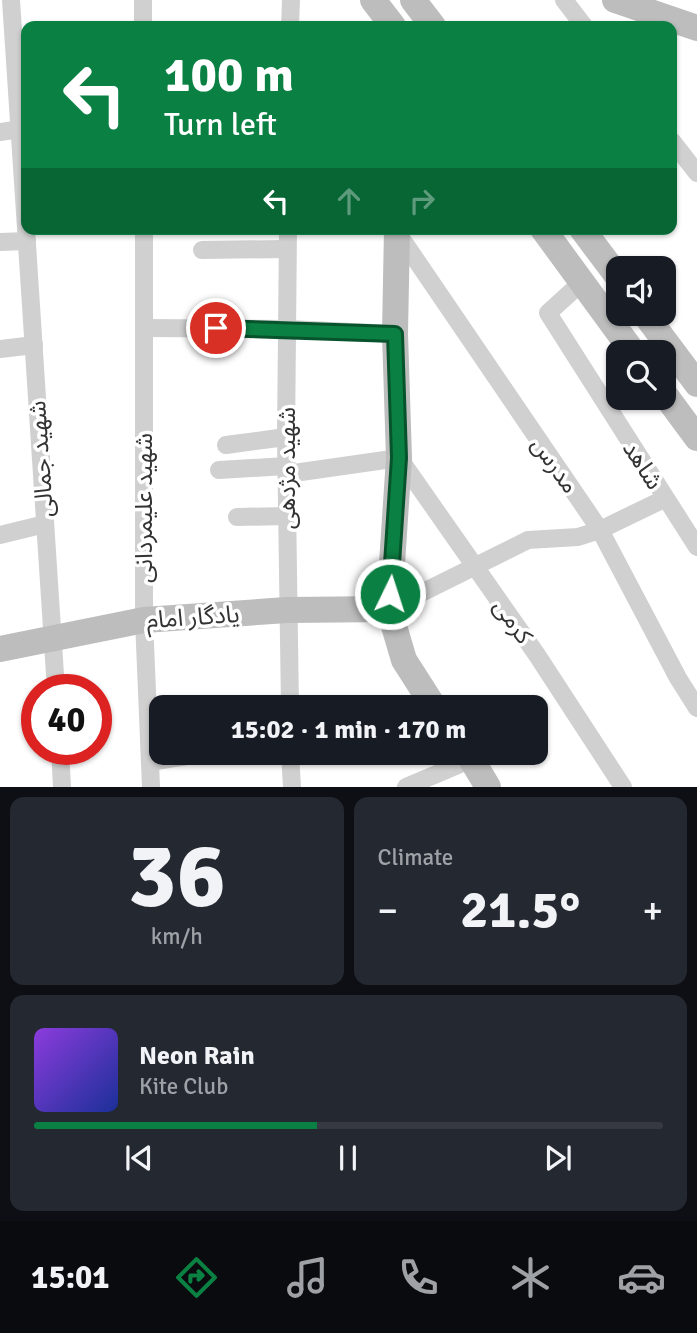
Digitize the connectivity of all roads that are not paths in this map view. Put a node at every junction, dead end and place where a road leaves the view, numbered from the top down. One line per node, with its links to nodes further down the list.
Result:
1 (11, 0): 14 (street, شهید جمالی)
2 (143, 0): 7 (street)
3 (291, 0): 8 (street)
4 (413, 0): 9 (street)
5 (564, 0): 10 (street)
6 (615, 0): 11 (street)
7 (143, 21)
8 (290, 21)
9 (429, 21)
10 (580, 21)
11 (676, 21)
12 (677, 21): 13 (street)
13 (697, 28)
14 (14, 63): 15 (street, شهید جمالی)
15 (20, 128): 16 (street); 17 (street, شهید جمالی)
16 (0, 132)
17 (21, 146)
18 (677, 147): 19 (street)
19 (697, 173)
20 (21, 235): 28 (street)
21 (26, 235): 38 (street, شهید جمالی)
22 (144, 235): 34 (street, شهید علیمردانی)
23 (288, 235): 29 (street, شهید مژدهی)
24 (397, 235): 36 (street)
25 (400, 235): 53 (street, مدرس)
26 (547, 235): 32 (street)
27 (586, 235): 31 (street)
28 (0, 242)
29 (288, 249): 30 (street); 35 (street, شهید مژدهی)
30 (202, 250)
31 (606, 261)
32 (582, 282): 37 (street); 49 (street, شاهد)
33 (655, 326): 40 (street)
34 (144, 328): 35 (street); 59 (street, شهید علیمردانی)
35 (288, 329): 36 (street); 43 (street, شهید مژدهی)
36 (395, 334): 46 (street)
37 (624, 340)
38 (34, 345): 39 (street); 52 (street, شهید جمالی)
39 (0, 349)
40 (696, 378): 41 (street)
41 (676, 393)
42 (676, 410): 44 (street)
43 (286, 437): 45 (street); 48 (street, شهید مژدهی)
44 (697, 438)
45 (226, 445)
46 (399, 458): 48 (street); 56 (street, کرمی); 57 (street)
47 (219, 470): 48 (street)
48 (287, 470): 50 (street, شهید مژدهی)
49 (664, 499): 53 (street); 55 (street, شاهد)
50 (288, 516): 51 (street); 58 (street, شهید مژدهی)
51 (237, 517)
52 (45, 524): 54 (street); 60 (street, شهید جمالی)
53 (600, 530): 56 (street); 65 (street, مدرس)
54 (0, 535)
55 (697, 547)
56 (475, 566): 57 (street); 77 (street, کرمی)
57 (389, 608): 58 (street, یادگار امام); 64 (street)
58 (287, 610): 59 (street, یادگار امام); 63 (street, شهید مژدهی)
59 (144, 620): 60 (street, یادگار امام); 66 (street, شهید علیمردانی)
60 (53, 639): 61 (street, یادگار امام); 62 (street, شهید جمالی)
61 (0, 649)
62 (55, 674)
63 (290, 695)
64 (423, 695)
65 (697, 708)
66 (149, 738)
67 (61, 765): 72 (street)
68 (150, 765): 73 (street, شهید علیمردانی)
69 (291, 765): 74 (street)
70 (451, 765): 75 (street)
71 (475, 765): 76 (street)
72 (62, 787)
73 (151, 787)
74 (292, 787)
75 (406, 787)
76 (488, 787)
77 (623, 787)

